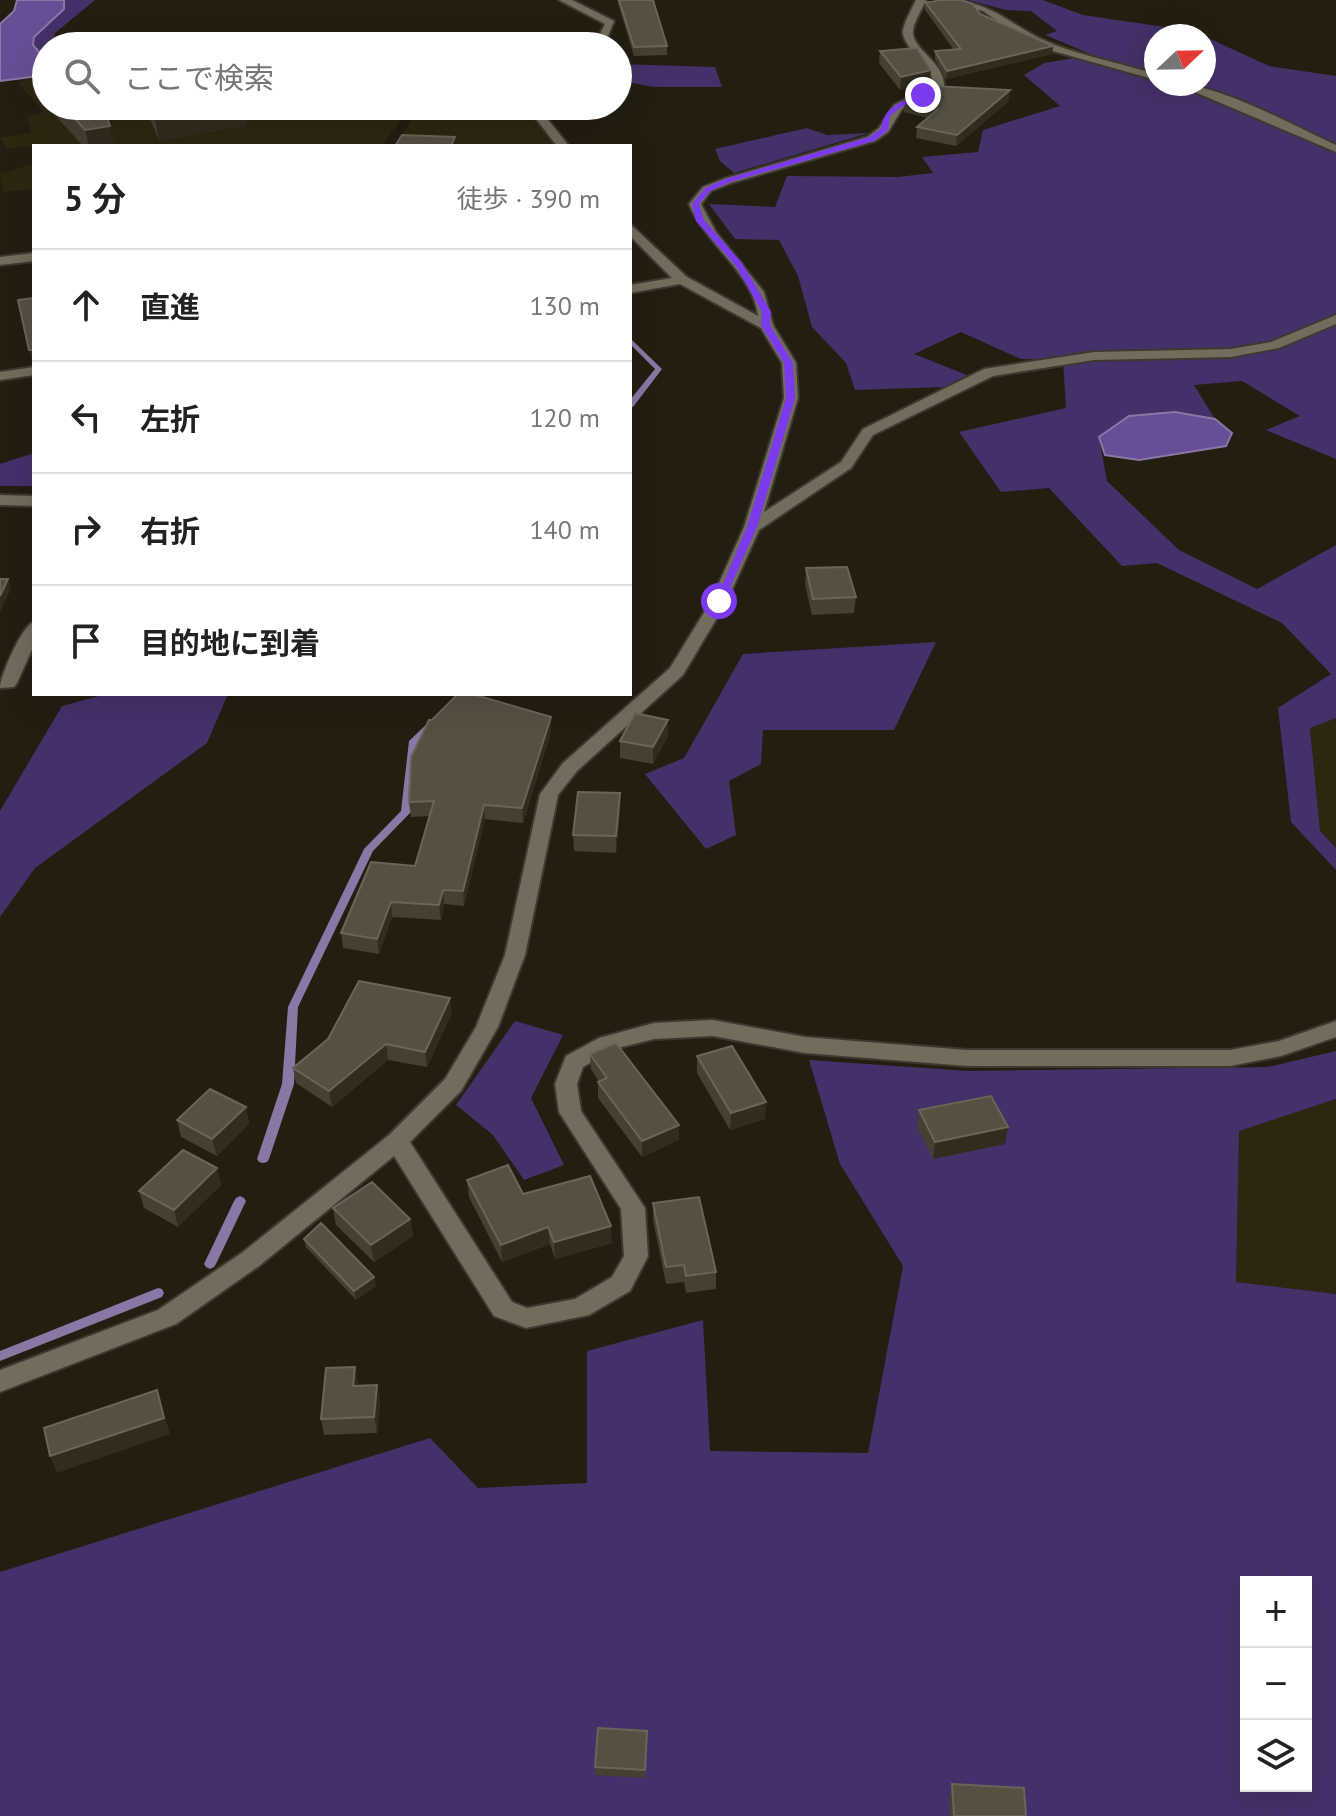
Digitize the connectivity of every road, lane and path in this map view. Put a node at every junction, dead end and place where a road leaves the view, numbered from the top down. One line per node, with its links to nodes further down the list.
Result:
1 (564, 0): 4 (street)
2 (921, 0): 16 (street)
3 (947, 0): 5 (street)
4 (605, 32)
5 (1144, 74)
6 (1215, 96): 9 (street)
7 (542, 120): 8 (street)
8 (561, 144)
9 (1336, 149)
10 (632, 230): 13 (street)
11 (32, 257): 12 (street)
12 (0, 261)
13 (682, 280): 14 (street); 16 (street)
14 (632, 289)
15 (1336, 319): 21 (street)
16 (766, 325): 21 (street)
17 (32, 371): 18 (street)
18 (0, 376)
19 (0, 500): 20 (street)
20 (32, 501)
21 (752, 527): 25 (street)
22 (32, 631): 23 (street)
23 (0, 683)
24 (1336, 1029): 25 (street)
25 (397, 1141): 26 (street)
26 (0, 1381)

